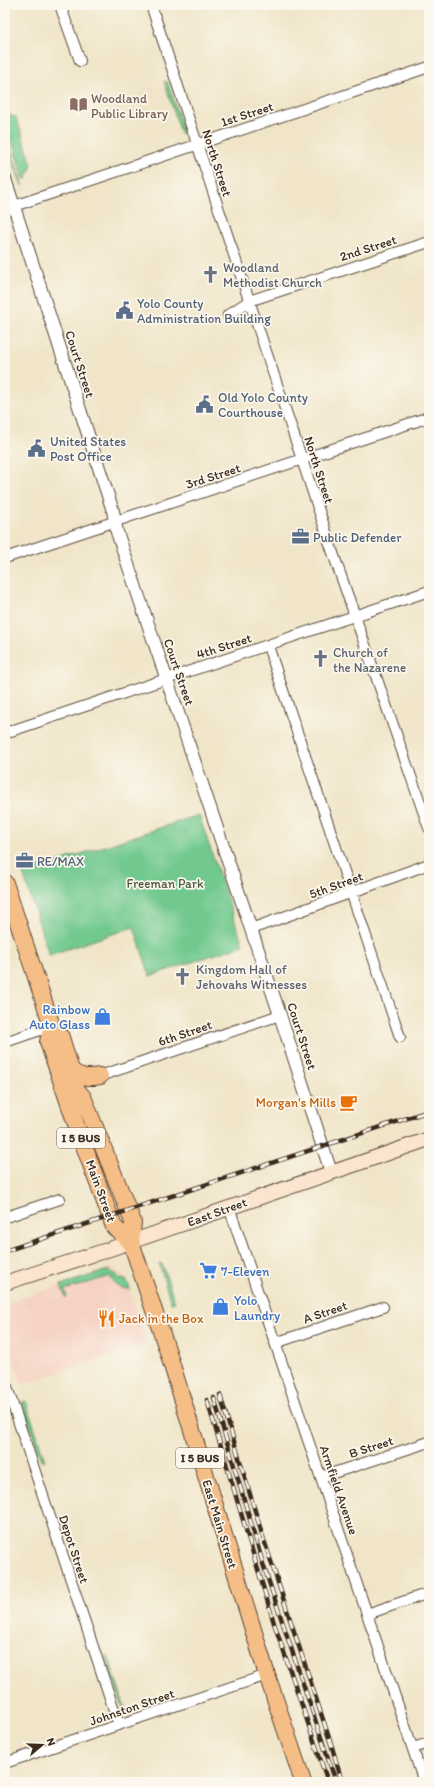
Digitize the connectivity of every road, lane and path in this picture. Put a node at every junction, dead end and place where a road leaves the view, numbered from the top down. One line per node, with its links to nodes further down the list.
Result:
1 (60, 5): 3 (street)
2 (152, 5): 5 (street, North Street)
3 (80, 61)
4 (429, 67): 5 (street, 1st Street)
5 (197, 144): 7 (street, 1st Street); 9 (street, North Street)
6 (5, 180): 7 (street, Court Street)
7 (10, 207): 13 (street, Court Street)
8 (429, 242): 9 (street, 2nd Street)
9 (249, 301): 10 (street, 2nd Street); 12 (street, North Street)
10 (228, 315)
11 (429, 417): 12 (street, 3rd Street)
12 (302, 459): 13 (street, 3rd Street); 16 (street, North Street)
13 (115, 522): 14 (street, 3rd Street); 18 (street, Court Street)
14 (5, 558)
15 (429, 591): 16 (street, 4th Street)
16 (355, 615): 17 (street, 4th Street); 20 (street, North Street)
17 (268, 646): 18 (street, 4th Street); 23 (street)
18 (167, 679): 19 (street, 4th Street); 24 (street, Court Street)
19 (5, 733)
20 (429, 828)
21 (429, 864): 23 (street, 5th Street)
22 (5, 883): 26 (main road, Main Street / I 5 BUS)
23 (351, 894): 24 (street, 5th Street); 27 (street)
24 (251, 929): 25 (street, Court Street)
25 (280, 1014): 30 (street, 6th Street); 33 (street, Court Street)
26 (52, 1024): 28 (street); 29 (main road, Main Street / I 5 BUS); 37 (main road, Main Street / I 5 BUS)
27 (400, 1037)
28 (5, 1042)
29 (72, 1071): 30 (main road); 31 (main road, Main Street / I 5 BUS)
30 (100, 1076): 31 (main road)
31 (83, 1097): 37 (main road, Main Street / I 5 BUS)
32 (429, 1139): 33 (main road, East Street)
33 (331, 1172): 35 (main road, East Street)
34 (60, 1199): 36 (street)
35 (229, 1207): 37 (main road, East Street); 40 (street, Armfield Avenue)
36 (9, 1216)
37 (131, 1242): 38 (main road, East Street); 46 (main road, East Main Street / I 5 BUS)
38 (5, 1283)
39 (383, 1307): 40 (street, A Street)
40 (275, 1343): 43 (street, Armfield Avenue)
41 (5, 1381): 47 (street, Depot Street)
42 (429, 1442): 43 (street, B Street)
43 (321, 1477): 45 (street, Armfield Avenue)
44 (429, 1593): 45 (street)
45 (367, 1614): 49 (street, Armfield Avenue)
46 (267, 1675): 47 (street, Johnston Street); 51 (main road, East Main Street / I 5 BUS)
47 (119, 1725): 50 (street, Johnston Street)
48 (429, 1743): 49 (street)
49 (412, 1748): 52 (street, Armfield Avenue)
50 (5, 1763)
51 (303, 1782)
52 (424, 1782)

